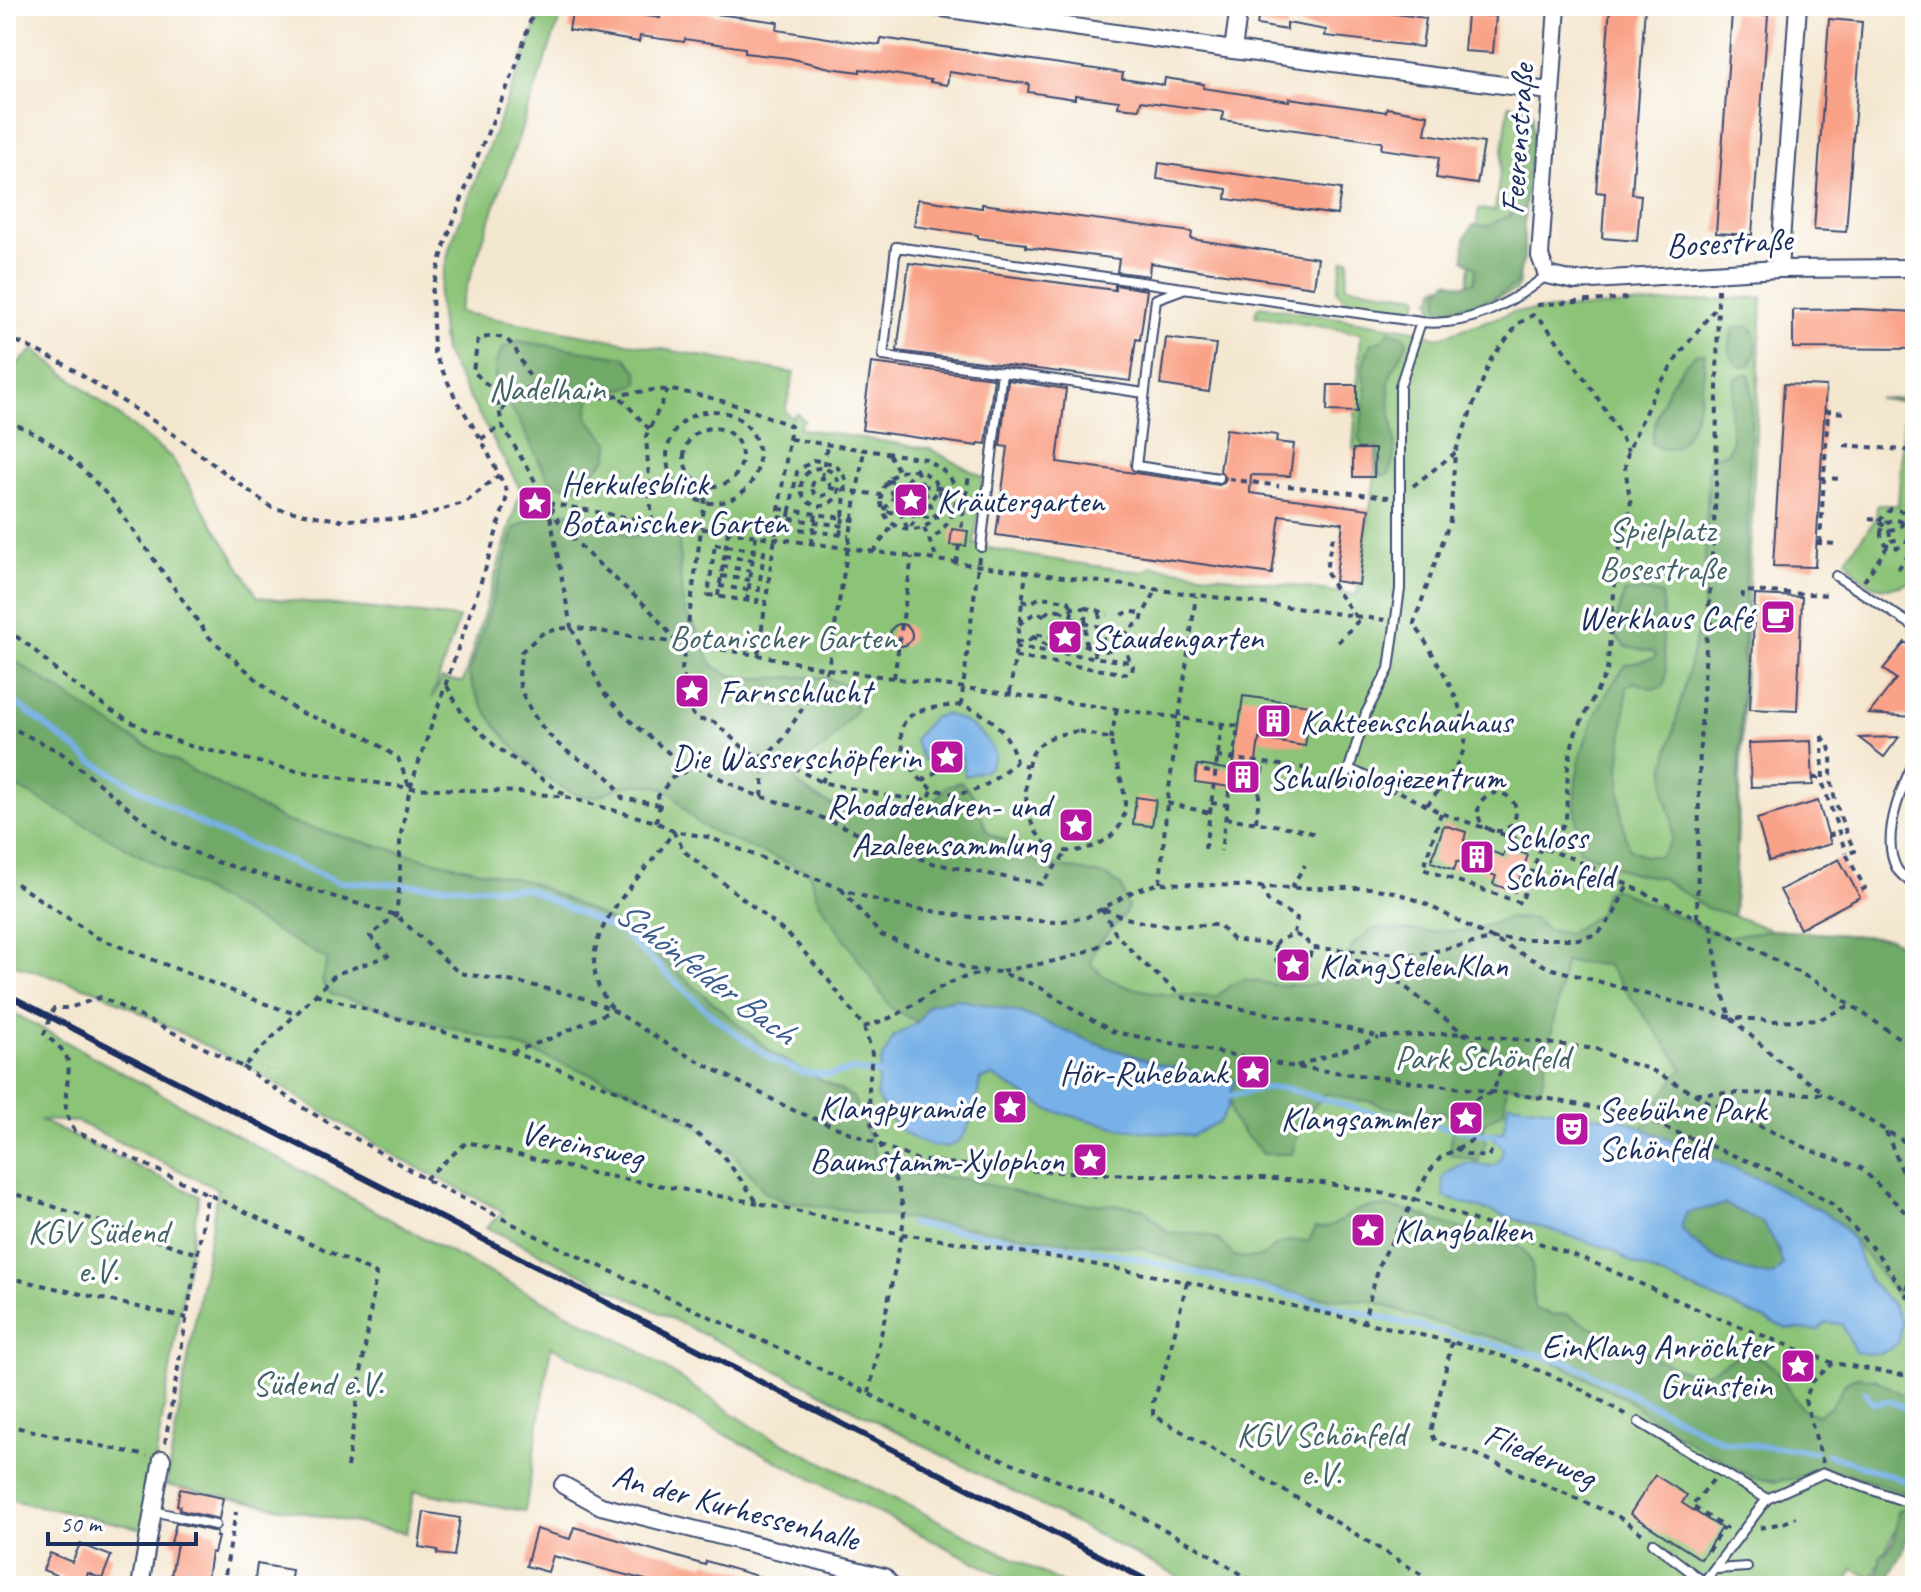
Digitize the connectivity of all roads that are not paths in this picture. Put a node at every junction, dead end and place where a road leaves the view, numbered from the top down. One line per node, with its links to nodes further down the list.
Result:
1 (928, 6): 5 (street)
2 (1239, 6): 5 (street)
3 (1557, 6): 6 (street, Feerenstraße)
4 (1798, 6): 8 (street)
5 (1233, 50): 6 (street)
6 (1549, 91): 9 (street, Feerenstraße)
7 (1915, 268): 8 (street, Bosestraße)
8 (1779, 269): 9 (street, Bosestraße)
9 (1547, 275): 11 (lane)
10 (1184, 289): 11 (lane); 12 (lane); 13 (lane)
11 (1421, 322): 19 (lane)
12 (1002, 372): 13 (lane); 15 (lane)
13 (1144, 393): 14 (lane)
14 (1219, 478)
15 (981, 547)
16 (1836, 576): 17 (lane)
17 (1915, 627)
18 (1915, 760): 22 (lane)
19 (1349, 769): 20 (lane); 21 (lane)
20 (1343, 782)
21 (1390, 788)
22 (1915, 886)
23 (1639, 1422): 26 (lane)
24 (159, 1459): 28 (street)
25 (563, 1485): 34 (street, An der Kurhessenhalle)
26 (1767, 1499): 27 (lane); 32 (lane)
27 (1915, 1505)
28 (153, 1511): 29 (lane); 33 (street)
29 (215, 1525)
30 (1653, 1543): 32 (lane)
31 (1747, 1567): 32 (lane)
32 (1716, 1569)
33 (140, 1586)
34 (892, 1586)

